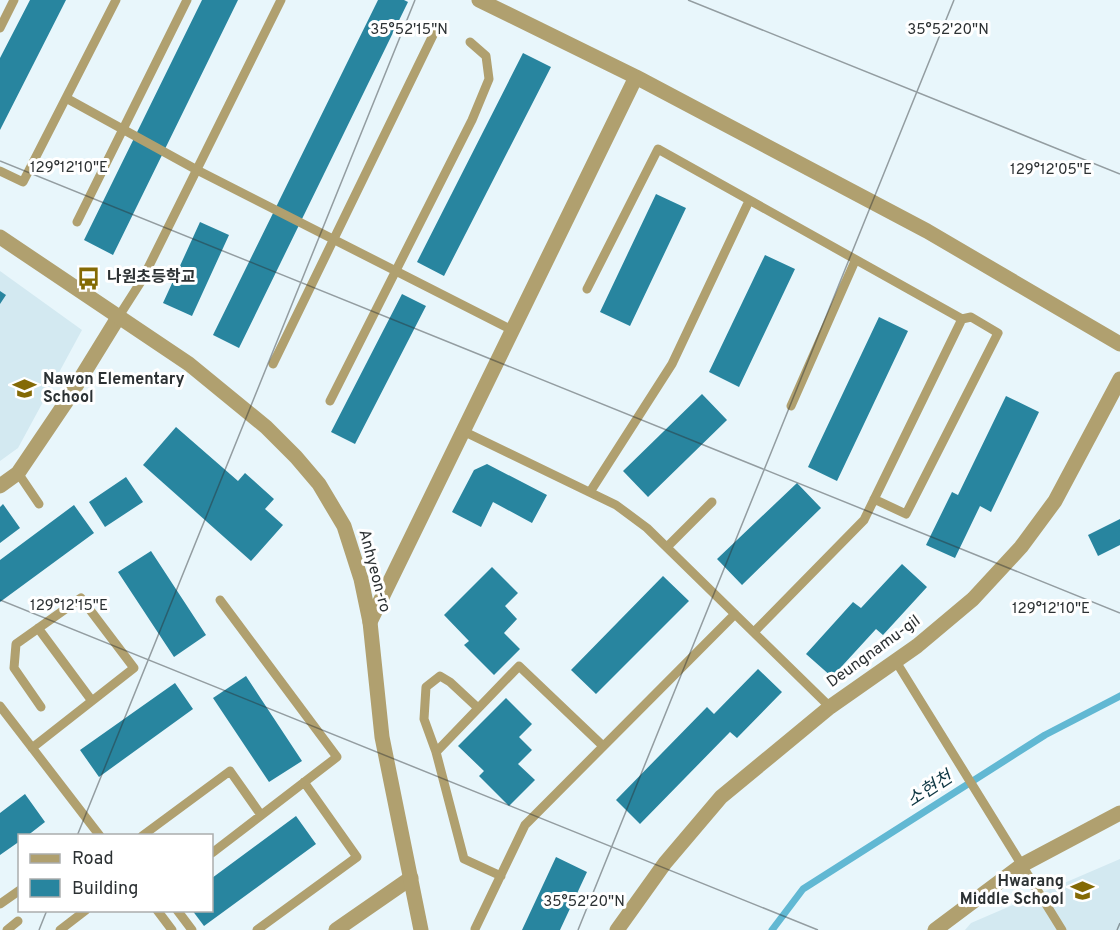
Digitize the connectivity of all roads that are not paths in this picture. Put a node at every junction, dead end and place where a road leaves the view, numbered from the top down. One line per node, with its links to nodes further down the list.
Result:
1 (14, 0): 6 (lane)
2 (116, 0): 10 (lane)
3 (187, 0): 11 (lane)
4 (281, 0): 12 (lane)
5 (479, 0): 9 (street)
6 (0, 28)
7 (436, 29): 17 (lane)
8 (470, 42): 19 (lane)
9 (636, 77): 23 (street); 24 (street)
10 (66, 98): 11 (lane); 13 (lane)
11 (123, 130): 12 (lane); 15 (lane)
12 (197, 170): 17 (lane); 21 (lane)
13 (0, 171)
14 (749, 201): 18 (lane); 20 (lane); 32 (lane)
15 (77, 222)
16 (0, 237): 21 (street, Anhyeon-ro)
17 (334, 240): 19 (lane); 25 (lane)
18 (855, 261): 22 (lane); 28 (lane)
19 (396, 271): 23 (lane); 27 (lane)
20 (587, 289)
21 (119, 316): 30 (street); 39 (street, Anhyeon-ro)
22 (962, 319): 33 (lane); 33 (lane)
23 (512, 330): 29 (street)
24 (1120, 344)
25 (273, 364)
26 (1120, 379): 42 (street, Deungnamu-gil)
27 (330, 401)
28 (791, 406)
29 (463, 431): 32 (lane); 39 (street)
30 (18, 473): 31 (street); 35 (lane)
31 (0, 486)
32 (590, 492): 36 (lane)
33 (874, 499): 41 (lane)
34 (712, 502): 36 (lane)
35 (39, 504)
36 (667, 547): 38 (lane)
37 (220, 600): 51 (lane)
38 (735, 614): 41 (lane); 48 (lane)
39 (370, 622): 59 (street, Anhyeon-ro)
40 (38, 628): 43 (lane); 43 (lane); 45 (lane)
41 (754, 632): 46 (lane)
42 (895, 660): 46 (street, Deungnamu-gil); 57 (lane)
43 (92, 701): 49 (lane)
44 (0, 706): 49 (lane)
45 (41, 707)
46 (830, 707): 74 (street, Deungnamu-gil)
47 (478, 708): 48 (lane); 50 (lane); 50 (lane)
48 (603, 746): 58 (lane)
49 (32, 748): 54 (lane)
50 (436, 752): 58 (lane)
51 (304, 782): 53 (lane); 71 (lane)
52 (1120, 813): 57 (street)
53 (261, 815): 55 (lane); 56 (lane)
54 (98, 834)
55 (145, 834)
56 (213, 852)
57 (1022, 866): 75 (street); 76 (lane)
58 (501, 876): 66 (lane)
59 (411, 878): 72 (street); 73 (street, Anhyeon-ro)
60 (18, 891): 61 (lane)
61 (0, 904)
62 (83, 912): 68 (lane)
63 (158, 912): 69 (lane)
64 (178, 912): 70 (lane)
65 (18, 921): 67 (lane)
66 (475, 929)
67 (7, 930)
68 (60, 930)
69 (172, 930)
70 (192, 930)
71 (257, 930)
72 (336, 930)
73 (421, 930)
74 (617, 930)
75 (935, 930)
76 (1062, 930)

